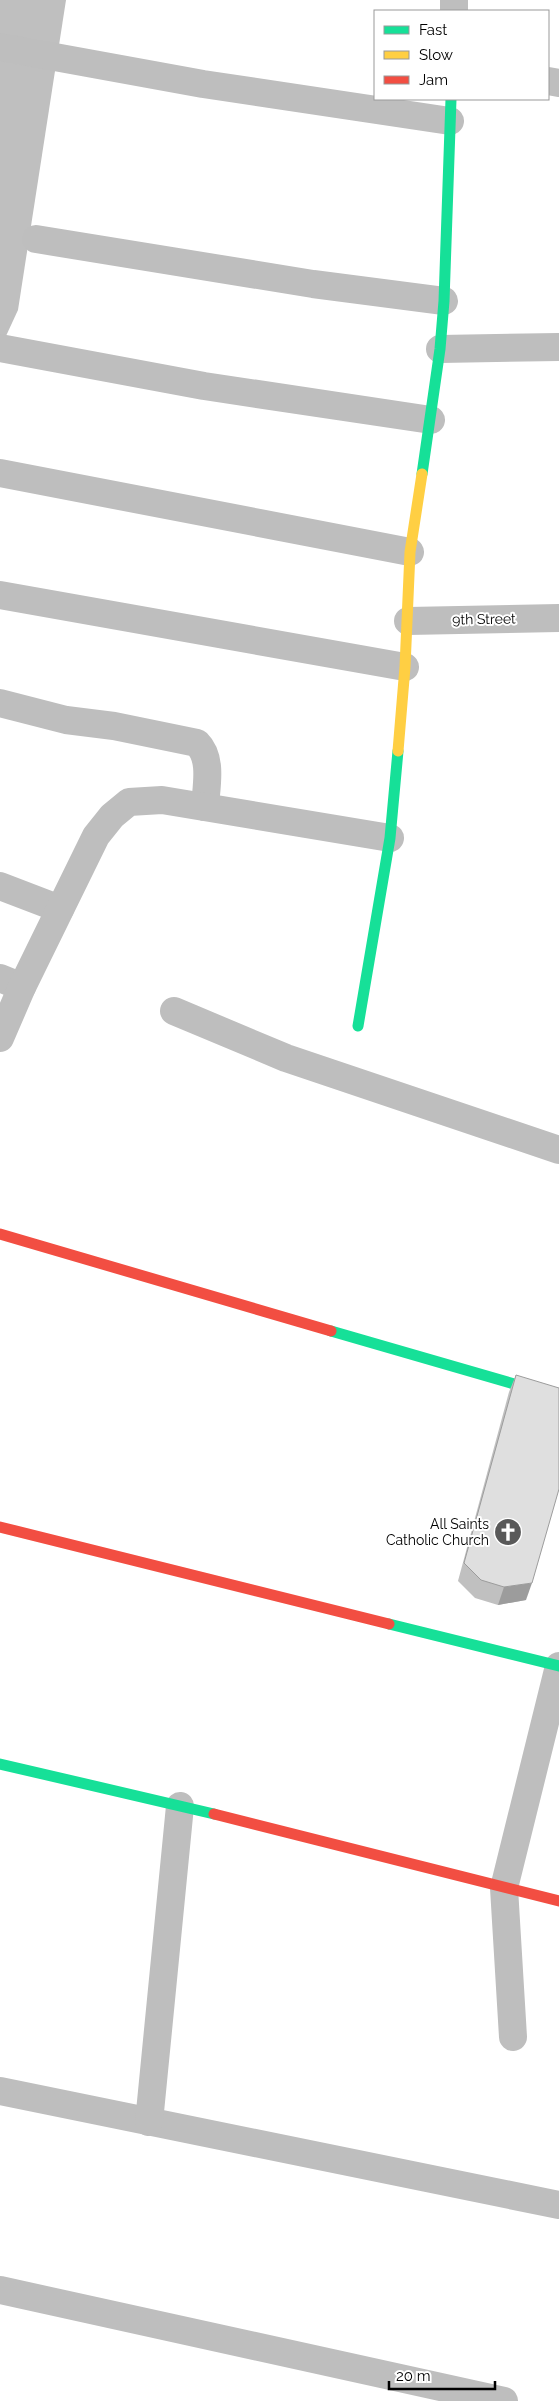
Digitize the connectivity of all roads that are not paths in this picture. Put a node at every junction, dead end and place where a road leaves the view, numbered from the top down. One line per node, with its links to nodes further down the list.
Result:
1 (0, 48): 2 (street)
2 (450, 110): 4 (street)
3 (36, 239): 4 (street)
4 (444, 301): 7 (street)
5 (559, 347): 7 (street)
6 (0, 348): 8 (street)
7 (440, 349): 8 (street)
8 (431, 420): 10 (street)
9 (0, 473): 10 (street)
10 (410, 552): 13 (street)
11 (0, 595): 14 (street)
12 (559, 618): 13 (street, 9th Street)
13 (408, 621): 14 (street)
14 (405, 668): 17 (street)
15 (0, 703): 16 (street)
16 (205, 807): 17 (street); 19 (street)
17 (390, 838): 22 (street)
18 (0, 886): 19 (street)
19 (60, 909): 20 (street)
20 (11, 982): 23 (street)
21 (174, 1012): 24 (street)
22 (358, 1026)
23 (0, 1038)
24 (559, 1150)
25 (0, 1234): 26 (street)
26 (559, 1397)
27 (0, 1527): 28 (street)
28 (559, 1666): 31 (street)
29 (0, 1764): 30 (street)
30 (180, 1806): 31 (street); 35 (street)
31 (504, 1888): 32 (street); 33 (street)
32 (559, 1901)
33 (513, 2037)
34 (0, 2091): 35 (street)
35 (149, 2122): 36 (street)
36 (559, 2205)
37 (0, 2290): 38 (street)
38 (504, 2401)

